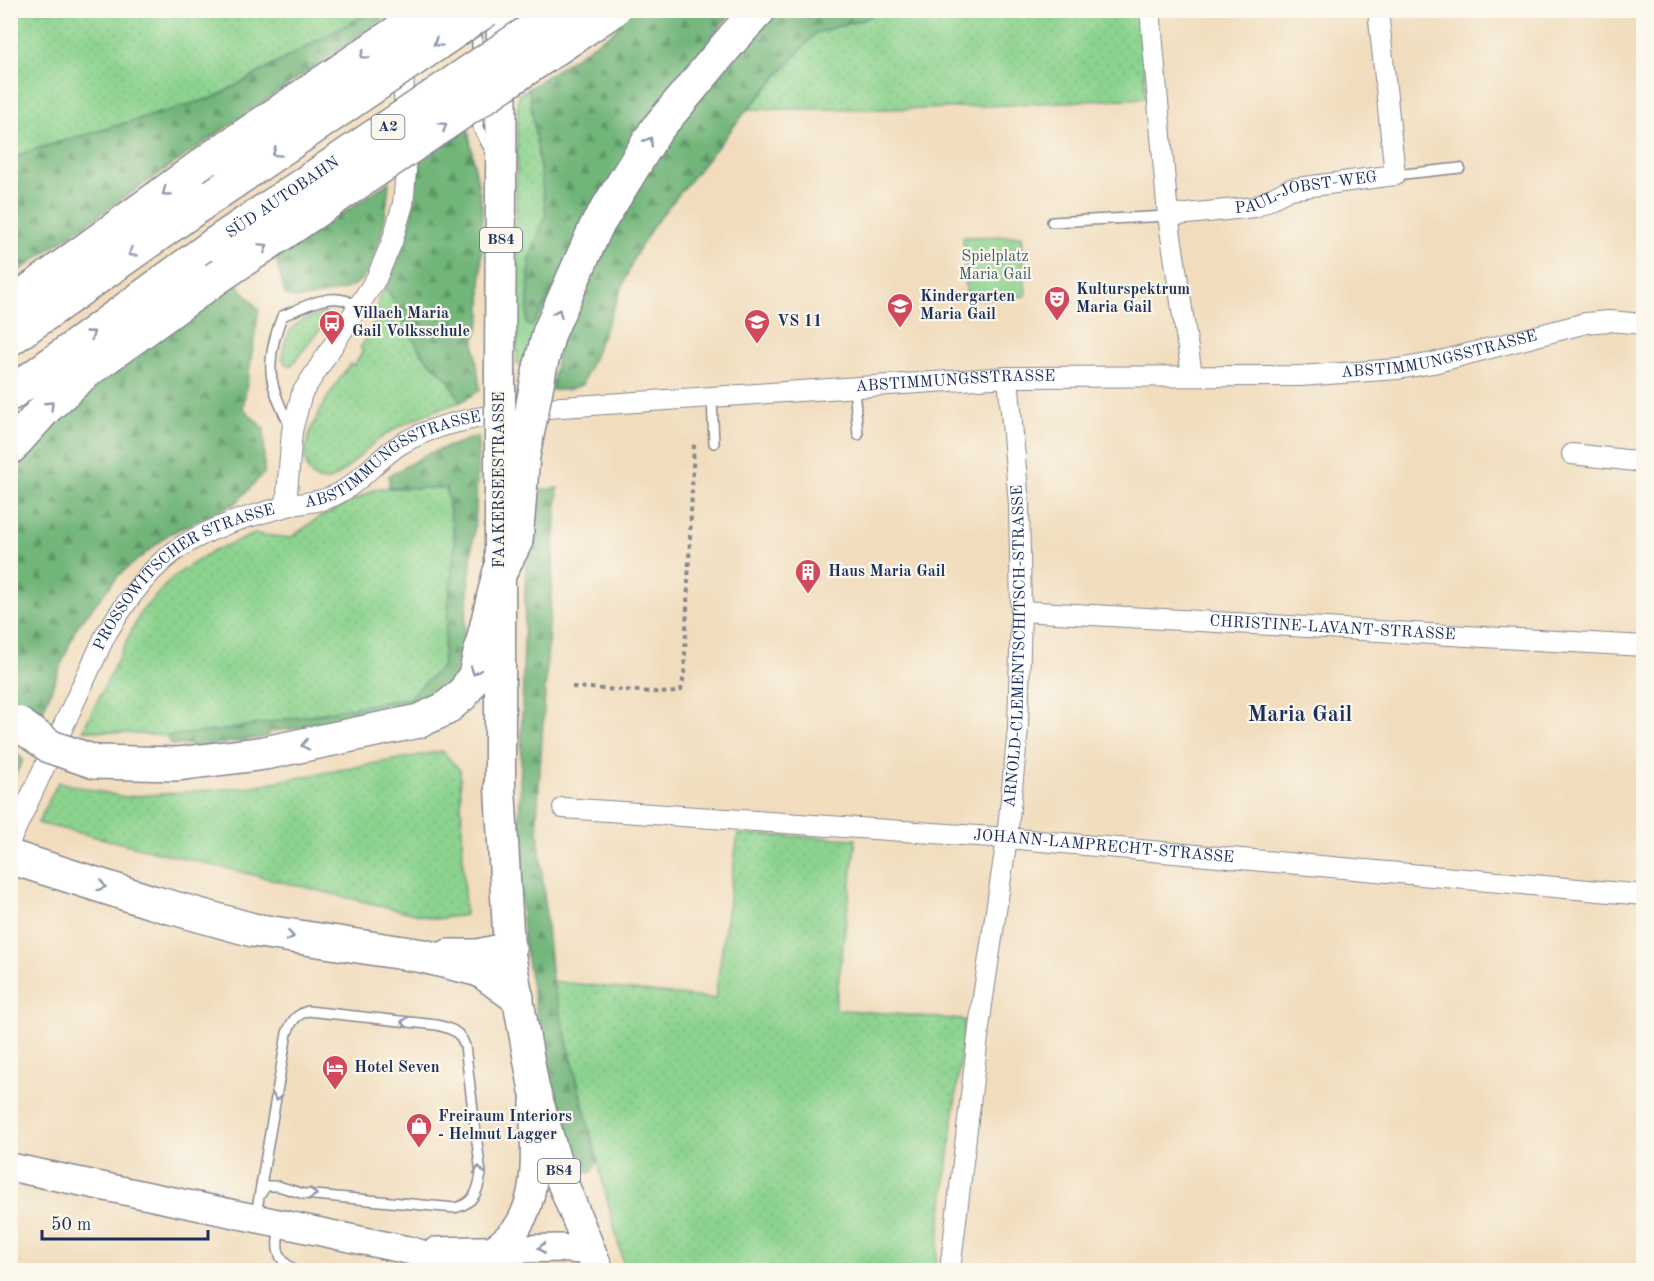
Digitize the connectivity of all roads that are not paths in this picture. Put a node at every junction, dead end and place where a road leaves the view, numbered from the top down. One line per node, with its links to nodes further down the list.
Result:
1 (402, 10): 19 (street, PROSSOWITSCHER STRASSE)
2 (430, 10): 18 (highway, one-way to 18, bridge)
3 (477, 10): 11 (lane)
4 (486, 10): 21 (highway, A2, one-way to 21, bridge)
5 (502, 10): 14 (main road, FAAKERSEESTRASSE / B84)
6 (561, 10): 25 (highway, SÜD AUTOBAHN / A2, one-way to 6, bridge)
7 (613, 10): 30 (highway, one-way to 7, bridge)
8 (759, 10): 32 (highway, one-way to 8, bridge)
9 (1150, 10): 16 (street)
10 (1378, 10): 15 (street, PAUL-JOBST-WEG)
11 (477, 81)
12 (478, 93): 14 (lane)
13 (1460, 168): 15 (lane)
14 (503, 172): 32 (main road, FAAKERSEESTRASSE / B84, bridge)
15 (1395, 175): 16 (street, PAUL-JOBST-WEG)
16 (1168, 216): 17 (lane, PAUL-JOBST-WEG); 22 (street)
17 (1052, 222)
18 (10, 305)
19 (357, 308): 27 (street, PROSSOWITSCHER STRASSE); 27 (lane)
20 (1644, 324): 22 (street, ABSTIMMUNGSSTRASSE)
21 (10, 339)
22 (1192, 375): 23 (street, ABSTIMMUNGSSTRASSE)
23 (1008, 377): 24 (street, ABSTIMMUNGSSTRASSE); 36 (street, ARNOLD-CLEMENTSCHITSCH-STRASSE)
24 (854, 388): 26 (street, ABSTIMMUNGSSTRASSE); 28 (lane)
25 (10, 394)
26 (712, 399): 29 (lane); 34 (street, ABSTIMMUNGSSTRASSE)
27 (292, 431): 34 (street, PROSSOWITSCHER STRASSE)
28 (858, 435)
29 (714, 443)
30 (10, 448)
31 (1572, 454): 33 (street)
32 (511, 456): 35 (highway)
33 (1644, 462)
34 (286, 506): 41 (street, PROSSOWITSCHER STRASSE)
35 (499, 574): 38 (highway, one-way to 38, bridge); 44 (main road, FAAKERSEESTRASSE / B84)
36 (1021, 611): 37 (street, CHRISTINE-LAVANT-STRASSE); 40 (street, ARNOLD-CLEMENTSCHITSCH-STRASSE)
37 (1644, 646)
38 (14, 719)
39 (563, 808): 40 (street, JOHANN-LAMPRECHT-STRASSE)
40 (1007, 838): 43 (street, JOHANN-LAMPRECHT-STRASSE); 55 (street, ARNOLD-CLEMENTSCHITSCH-STRASSE)
41 (10, 841)
42 (10, 857): 45 (highway, one-way to 45)
43 (1644, 895)
44 (509, 949): 45 (highway); 46 (main road, B84)
45 (423, 956): 46 (highway)
46 (516, 996): 47 (main road, B84)
47 (534, 1088): 50 (main road); 52 (main road, B84)
48 (10, 1167): 49 (main road)
49 (265, 1212): 49 (lane, one-way to 49); 51 (main road); 53 (lane)
50 (494, 1249): 51 (main road); 52 (main road, one-way to 50)
51 (412, 1251): 54 (main road)
52 (587, 1264)
53 (294, 1270)
54 (475, 1270)
55 (950, 1270)

